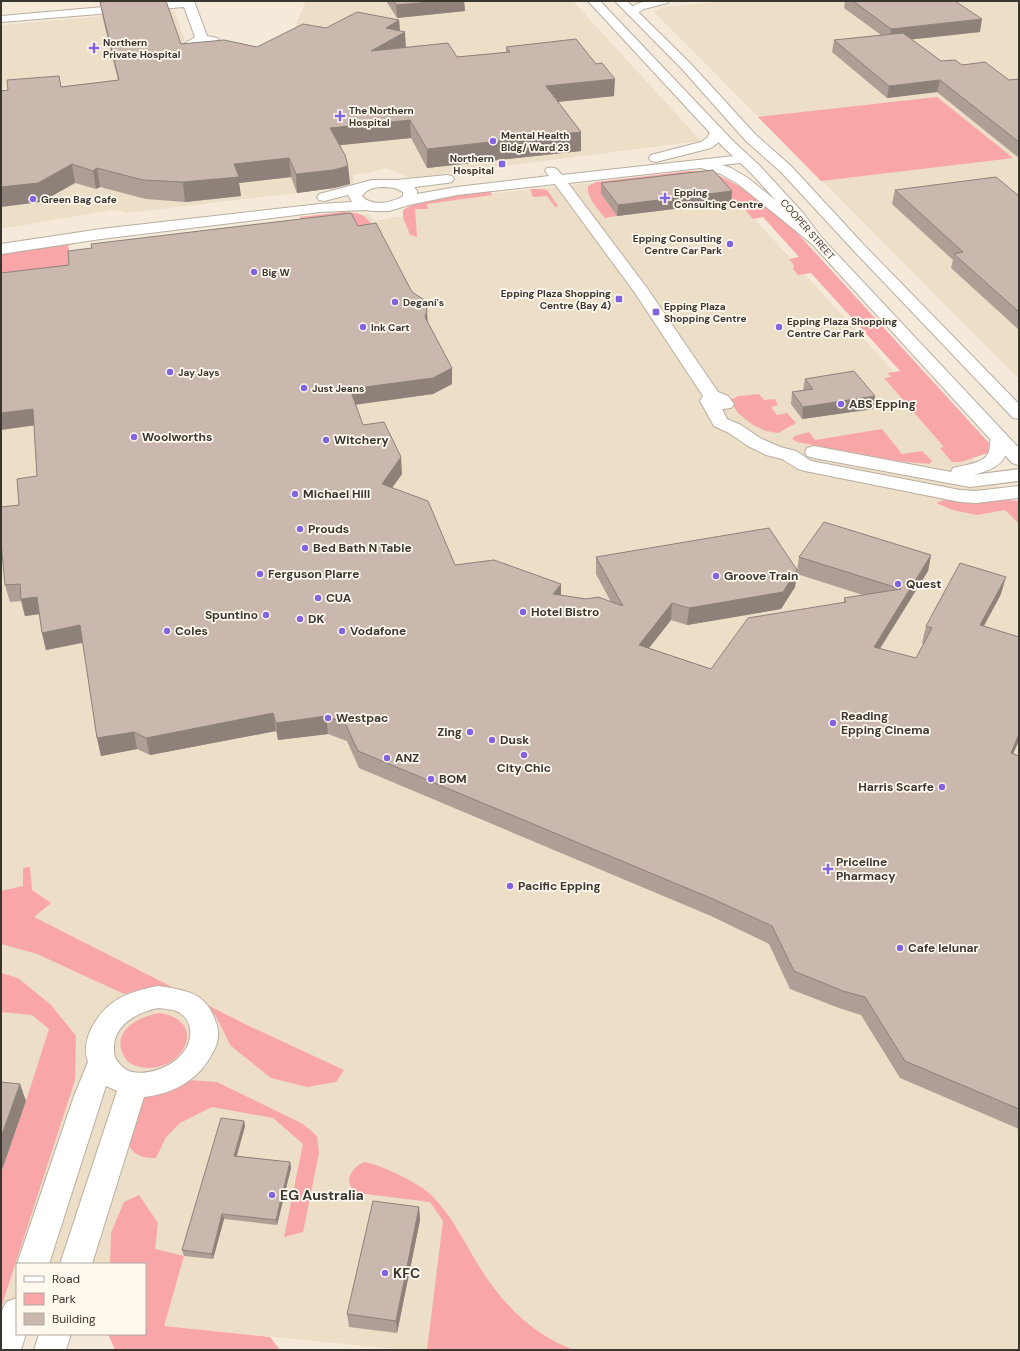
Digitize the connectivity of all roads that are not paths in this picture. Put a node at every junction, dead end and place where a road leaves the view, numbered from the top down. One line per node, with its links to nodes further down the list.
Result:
1 (614, 1): 5 (street)
2 (621, 1): 6 (street, COOPER STREET)
3 (663, 1): 6 (street)
4 (189, 2): 7 (street); 8 (street)
5 (598, 4): 9 (street, COOPER STREET)
6 (632, 12): 10 (street, COOPER STREET)
7 (1, 19)
8 (202, 39)
9 (716, 131): 11 (street, COOPER STREET); 12 (street)
10 (766, 151): 11 (street); 24 (street, COOPER STREET)
11 (738, 154): 12 (street); 13 (street); 22 (street, COOPER STREET)
12 (655, 158): 14 (street)
13 (703, 164): 14 (street); 22 (street)
14 (554, 174): 15 (street); 17 (street); 26 (street)
15 (397, 184): 16 (street); 17 (street)
16 (361, 188): 18 (street); 19 (street)
17 (406, 201): 18 (street)
18 (368, 205): 23 (street)
19 (83, 223)
20 (16, 233): 21 (street)
21 (1, 236)
22 (817, 241): 25 (street, COOPER STREET)
23 (1, 249)
24 (1019, 414)
25 (999, 437): 27 (street, COOPER STREET); 28 (street)
26 (789, 455): 28 (street); 30 (street)
27 (1019, 459)
28 (928, 473): 29 (street)
29 (1019, 475)
30 (1019, 492)
31 (102, 1063): 32 (street); 32 (street); 33 (street)
32 (134, 1084): 34 (street)
33 (33, 1263)
34 (76, 1263)
35 (16, 1315): 37 (street)
36 (55, 1335): 38 (street)
37 (5, 1350)
38 (50, 1350)

